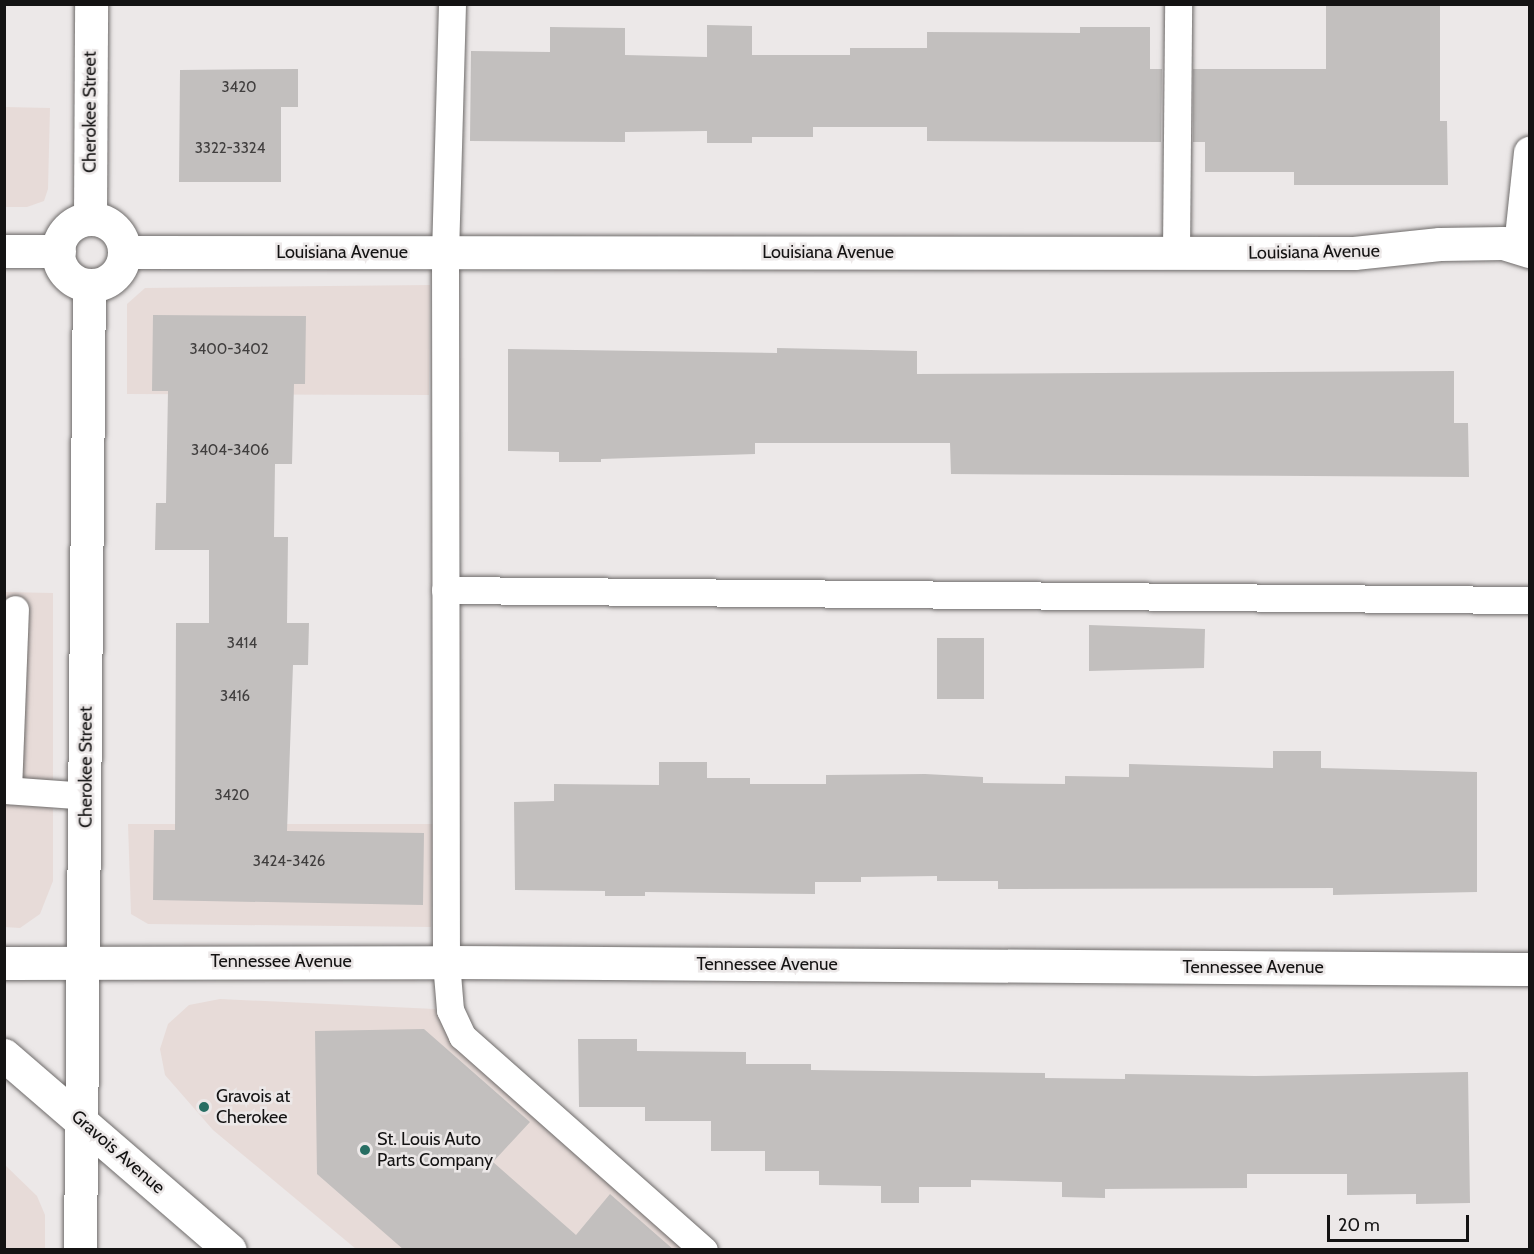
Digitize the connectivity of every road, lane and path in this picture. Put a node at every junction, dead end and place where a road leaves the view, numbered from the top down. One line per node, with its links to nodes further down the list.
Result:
1 (91, 4): 5 (street, Cherokee Street)
2 (452, 4): 10 (lane)
3 (1178, 4): 11 (lane)
4 (1530, 153): 6 (street)
5 (90, 219): 8 (street); 9 (street)
6 (1525, 248): 11 (street, Louisiana Avenue)
7 (4, 251): 8 (street)
8 (59, 251): 12 (street)
9 (124, 252): 10 (street, Louisiana Avenue); 12 (street)
10 (445, 252): 11 (street, Louisiana Avenue); 13 (lane)
11 (1176, 253)
12 (89, 285): 17 (street, Cherokee Street)
13 (445, 590): 14 (lane); 19 (lane)
14 (1530, 600)
15 (15, 609): 16 (lane)
16 (6, 790): 17 (lane)
17 (87, 796): 18 (street, Cherokee Street)
18 (85, 961): 19 (street, Tennessee Avenue); 20 (street, Tennessee Avenue); 23 (street, Cherokee Street)
19 (446, 962): 21 (street, Tennessee Avenue); 26 (lane)
20 (4, 963)
21 (1530, 969)
22 (4, 1055): 23 (street, Gravois Avenue)
23 (84, 1122): 24 (street, Cherokee Street); 25 (street, Gravois Avenue)
24 (80, 1250)
25 (230, 1250)
26 (704, 1250)

